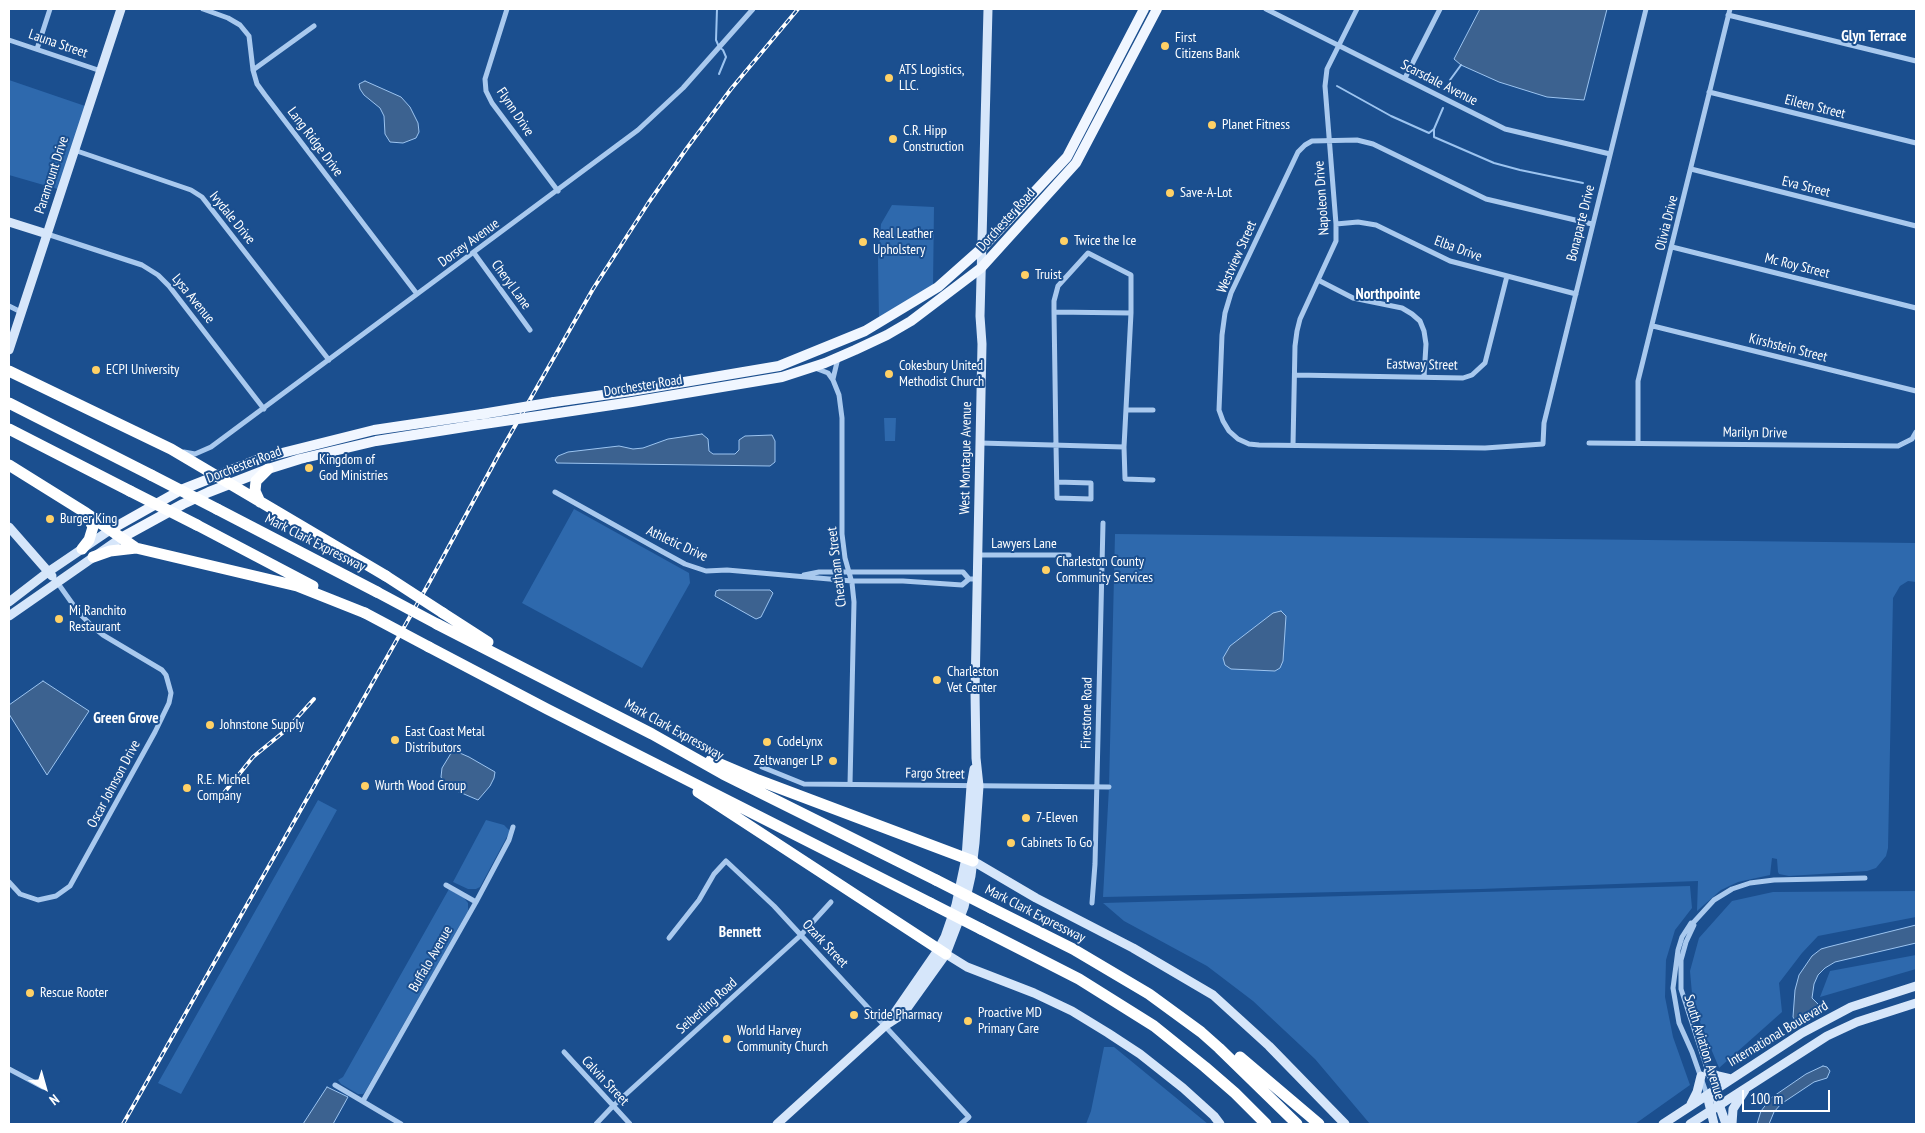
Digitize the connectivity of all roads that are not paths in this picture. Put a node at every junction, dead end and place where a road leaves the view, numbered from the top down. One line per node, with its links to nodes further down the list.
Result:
1 (50, 9): 17 (street)
2 (121, 9): 20 (main road, Paramount Drive)
3 (204, 9): 19 (street, Lang Ridge Drive)
4 (507, 9): 28 (street, Flynn Drive)
5 (753, 9): 28 (street, Dorsey Avenue)
6 (988, 9): 34 (main road, West Montague Avenue)
7 (1144, 9): 34 (main road, Dorchester Road)
8 (1157, 9): 37 (main road, Dorchester Road)
9 (1266, 9): 16 (street, Scarsdale Avenue)
10 (1357, 9): 16 (street, Napoleon Drive)
11 (1440, 9): 21 (street)
12 (1646, 9): 26 (street, Bonaparte Drive)
13 (1729, 12): 18 (street); 22 (street, Olivia Drive)
14 (314, 26): 19 (street)
15 (9, 40): 17 (street, Launa Street)
16 (1338, 45): 21 (street, Scarsdale Avenue); 23 (street, Napoleon Drive)
17 (37, 49): 20 (street, Launa Street)
18 (1916, 61)
19 (253, 70): 40 (street, Lang Ridge Drive)
20 (101, 71): 25 (main road, Paramount Drive)
21 (1405, 78): 26 (street, Scarsdale Avenue)
22 (1709, 92): 24 (street, Eileen Street); 27 (street, Olivia Drive)
23 (1329, 140): 30 (street, Napoleon Drive); 31 (street, Westview Street); 69 (street, Westview Street)
24 (1916, 143)
25 (74, 150): 33 (main road, Paramount Drive); 51 (street, Ivydale Drive)
26 (1610, 154): 31 (street, Bonaparte Drive)
27 (1691, 169): 32 (street, Eva Street); 35 (street, Olivia Drive)
28 (558, 191): 36 (street, Dorsey Avenue)
29 (9, 222): 33 (main road)
30 (1336, 224): 38 (street, Elba Drive); 39 (street, Napoleon Drive)
31 (1592, 224): 41 (street, Bonaparte Drive)
32 (1916, 226)
33 (47, 234): 44 (main road, Paramount Drive); 59 (street, Lysa Avenue)
34 (983, 247): 37 (main road, West Montague Avenue); 74 (main road, Dorchester Road, bridge)
35 (1672, 247): 43 (street, Mc Roy Street); 47 (street, Olivia Drive)
36 (474, 253): 40 (street, Dorsey Avenue); 48 (street, Cheryl Lane)
37 (981, 268): 50 (main road, Dorchester Road); 64 (main road, West Montague Avenue)
38 (1507, 276): 41 (street, Elba Drive); 55 (street, Eastway Street)
39 (1318, 280): 54 (street, Napoleon Drive); 55 (street)
40 (418, 294): 51 (street, Dorsey Avenue)
41 (1576, 294): 67 (street, Bonaparte Drive)
42 (9, 306): 44 (street)
43 (1916, 308)
44 (21, 312): 49 (main road, Paramount Drive)
45 (1054, 312): 46 (street); 46 (street); 68 (street)
46 (1131, 313): 60 (street)
47 (1653, 326): 57 (street, Kirshstein Street); 66 (street, Olivia Drive)
48 (530, 330)
49 (9, 350)
50 (838, 357): 52 (main road, Dorchester Road); 56 (street, Cheatham Street)
51 (330, 360): 59 (street, Dorsey Avenue)
52 (812, 367): 56 (street); 73 (main road, Dorchester Road, bridge)
53 (9, 371): 71 (highway)
54 (1295, 375): 55 (street, Eastway Street); 69 (street, Napoleon Drive)
55 (1424, 377)
56 (833, 380): 91 (street, Cheatham Street)
57 (1916, 391)
58 (14, 405): 99 (highway, Mark Clark Expressway, bridge)
59 (264, 409): 71 (street, Dorsey Avenue)
60 (1126, 410): 61 (street); 70 (street)
61 (1153, 410)
62 (9, 429): 97 (highway, bridge)
63 (1916, 432): 66 (street, Marilyn Drive)
64 (980, 443): 68 (street); 87 (main road, West Montague Avenue)
65 (1589, 443): 66 (street, Marilyn Drive)
66 (1638, 443)
67 (1544, 444): 69 (street, Westview Street)
68 (1056, 445): 70 (street); 76 (street)
69 (1293, 445)
70 (1124, 448): 75 (street)
71 (172, 449): 74 (highway)
72 (9, 465): 80 (highway)
73 (268, 469): 77 (main road, Dorchester Road); 79 (highway)
74 (216, 475): 77 (highway); 83 (main road, Dorchester Road)
75 (1152, 480)
76 (1057, 482): 76 (street)
77 (230, 483): 79 (highway); 84 (main road, Dorchester Road)
78 (554, 492): 92 (street, Athletic Drive)
79 (261, 503): 99 (highway, bridge)
80 (86, 513): 83 (highway); 85 (highway)
81 (1102, 523): 105 (street, Firestone Road)
82 (9, 528): 90 (main road)
83 (110, 530): 84 (highway); 85 (main road, Dorchester Road)
84 (120, 538): 86 (highway); 89 (main road, Dorchester Road)
85 (82, 548): 90 (main road, Dorchester Road)
86 (136, 548): 89 (highway); 97 (highway)
87 (978, 555): 88 (street, Lawyers Lane); 93 (main road, West Montague Avenue)
88 (1069, 555)
89 (93, 557): 95 (main road, Dorchester Road)
90 (48, 572): 95 (main road); 96 (main road, Dorchester Road)
91 (849, 572): 92 (street, Athletic Drive); 93 (street, Athletic Drive); 94 (street, Cheatham Street)
92 (801, 576): 94 (street, Athletic Drive)
93 (973, 579): 94 (street, Athletic Drive); 104 (main road, West Montague Avenue)
94 (852, 581): 103 (street, Cheatham Street)
95 (57, 582): 98 (main road, Dorchester Road); 110 (street, Oscar Johnson Drive)
96 (9, 602)
97 (365, 613): 101 (highway, bridge)
98 (9, 616)
99 (529, 670): 100 (highway, Mark Clark Expressway)
100 (652, 734): 108 (highway); 120 (highway, Mark Clark Expressway, bridge)
101 (610, 741): 118 (highway); 142 (highway, bridge)
102 (762, 767): 103 (street, Fargo Street)
103 (850, 784): 104 (street, Fargo Street)
104 (975, 786): 105 (street, Fargo Street); 108 (main road, West Montague Avenue)
105 (1097, 788): 106 (street, Fargo Street); 114 (street, Firestone Road)
106 (1110, 788)
107 (513, 826): 112 (street, Buffalo Avenue)
108 (970, 860): 118 (main road, West Montague Avenue); 145 (main road)
109 (1865, 878): 115 (street, South Aviation Avenue)
110 (9, 882)
111 (446, 885): 112 (street)
112 (476, 902): 131 (street, Buffalo Avenue)
113 (831, 902): 116 (street, Seiberling Road)
114 (1092, 902)
115 (1693, 923): 125 (street, South Aviation Avenue); 125 (street, South Aviation Avenue)
116 (801, 935): 117 (street, Ozark Street); 122 (street, Ozark Street); 133 (street, Seiberling Road)
117 (669, 938)
118 (942, 952): 122 (main road, West Montague Avenue); 141 (main road)
119 (1916, 986): 126 (main road, International Boulevard)
120 (1141, 989): 143 (highway, Mark Clark Expressway); 144 (highway)
121 (1916, 1003): 129 (main road, International Boulevard)
122 (886, 1025): 139 (main road, West Montague Avenue); 140 (street, Ozark Street)
123 (564, 1052): 133 (street, Calvin Street)
124 (9, 1068): 128 (street)
125 (1704, 1074): 126 (main road); 130 (street, South Aviation Avenue); 130 (street, South Aviation Avenue); 134 (main road)
126 (1731, 1079): 130 (main road, International Boulevard)
127 (335, 1085): 131 (street)
128 (43, 1087)
129 (1747, 1087): 132 (main road, International Boulevard); 150 (main road)
130 (1710, 1093): 132 (main road, South Aviation Avenue); 134 (main road, International Boulevard); 135 (main road, South Aviation Avenue)
131 (363, 1101): 136 (street)
132 (1719, 1105): 135 (main road, International Boulevard); 149 (main road, South Aviation Avenue)
133 (613, 1106): 137 (street, Seiberling Road); 138 (street, Calvin Street)
134 (1691, 1106): 146 (main road, International Boulevard)
135 (1710, 1111): 147 (main road, International Boulevard); 148 (main road, South Aviation Avenue)
136 (401, 1124)
137 (596, 1124)
138 (630, 1124)
139 (777, 1124)
140 (961, 1124)
141 (1220, 1124)
142 (1266, 1124)
143 (1297, 1124)
144 (1319, 1124)
145 (1345, 1124)
146 (1663, 1124)
147 (1690, 1124)
148 (1714, 1124)
149 (1726, 1124)
150 (1732, 1124)

